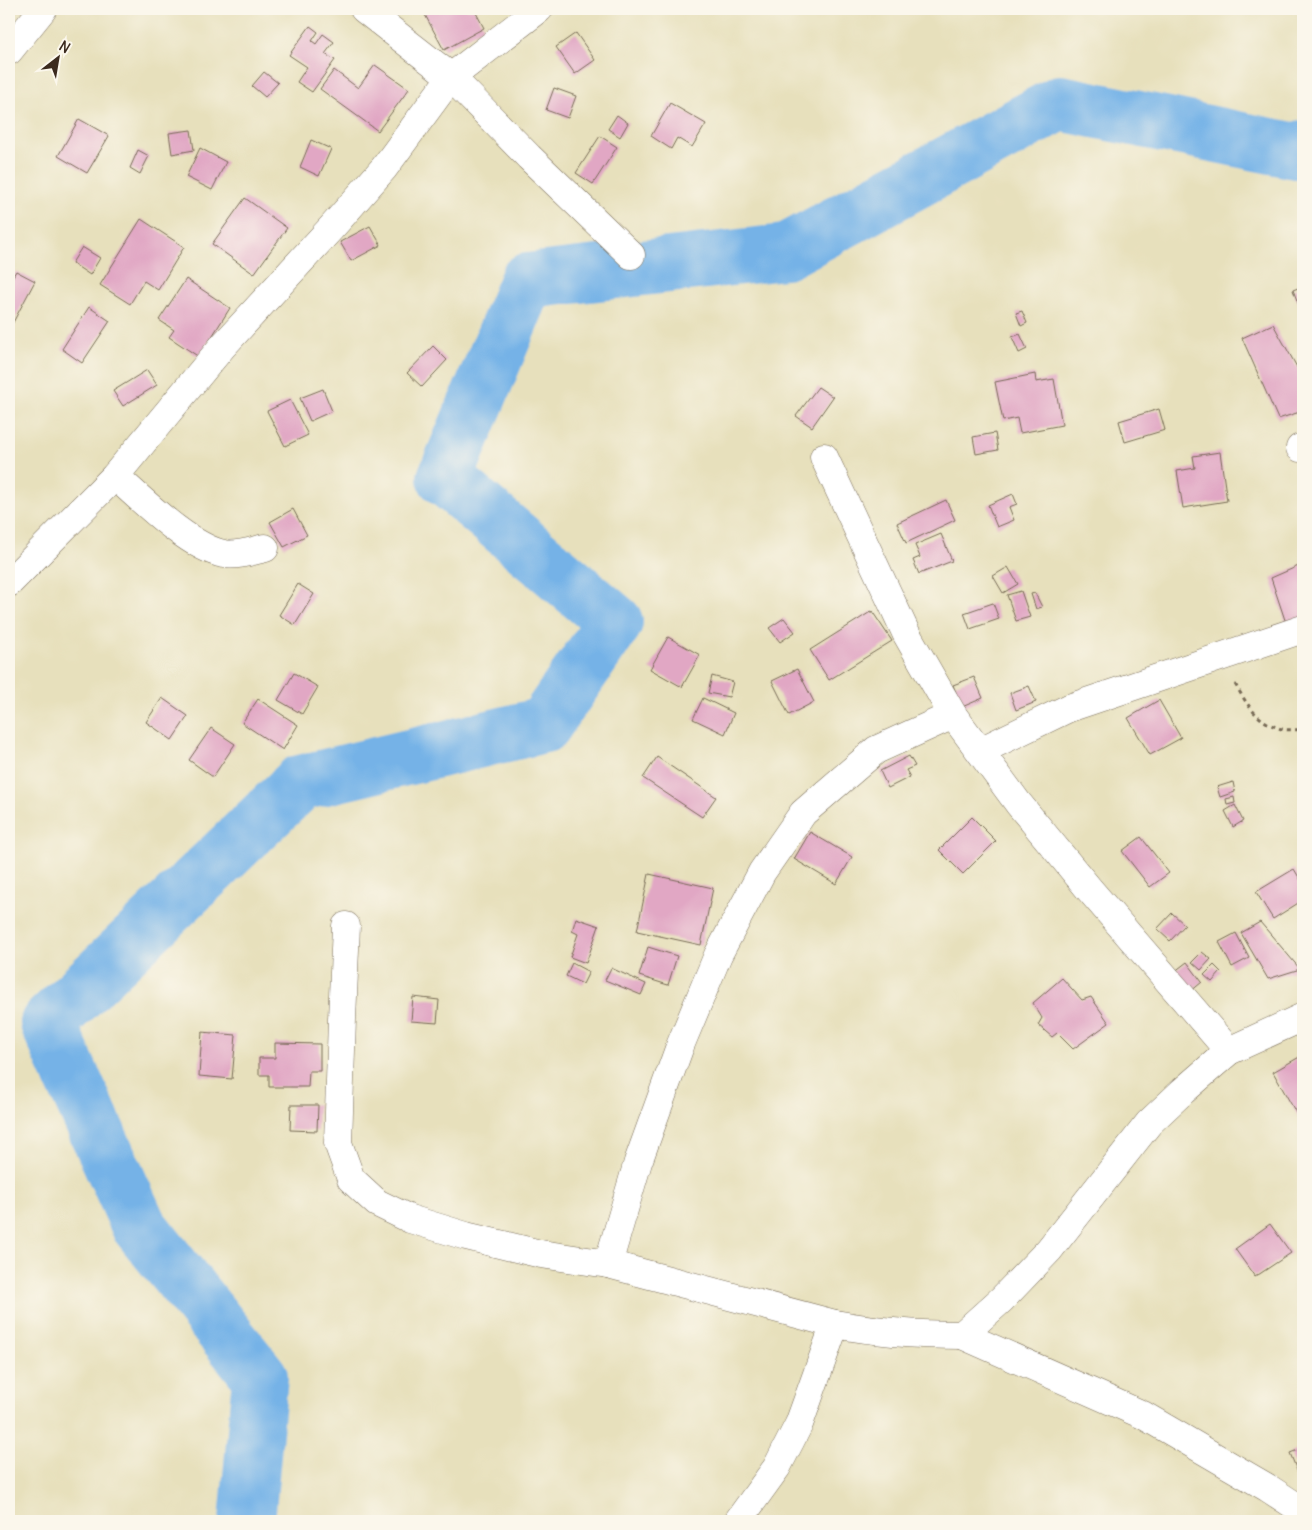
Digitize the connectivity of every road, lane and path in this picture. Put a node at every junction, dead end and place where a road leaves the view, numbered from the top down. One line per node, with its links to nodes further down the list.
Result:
1 (364, 9): 5 (street)
2 (539, 9): 5 (street)
3 (40, 10): 4 (street)
4 (9, 51)
5 (451, 78): 6 (street); 8 (street)
6 (630, 255)
7 (824, 457): 13 (street)
8 (114, 476): 9 (street); 10 (street)
9 (265, 548)
10 (9, 583)
11 (1303, 629): 12 (street)
12 (1219, 658): 14 (path); 15 (street)
13 (953, 715): 15 (street); 19 (street)
14 (1303, 730)
15 (980, 751): 18 (street)
16 (346, 926): 19 (street)
17 (1303, 1017): 18 (street)
18 (1229, 1051): 21 (street)
19 (608, 1264): 20 (street)
20 (835, 1324): 21 (street); 23 (street)
21 (962, 1335): 22 (street)
22 (1303, 1511)
23 (738, 1521)

